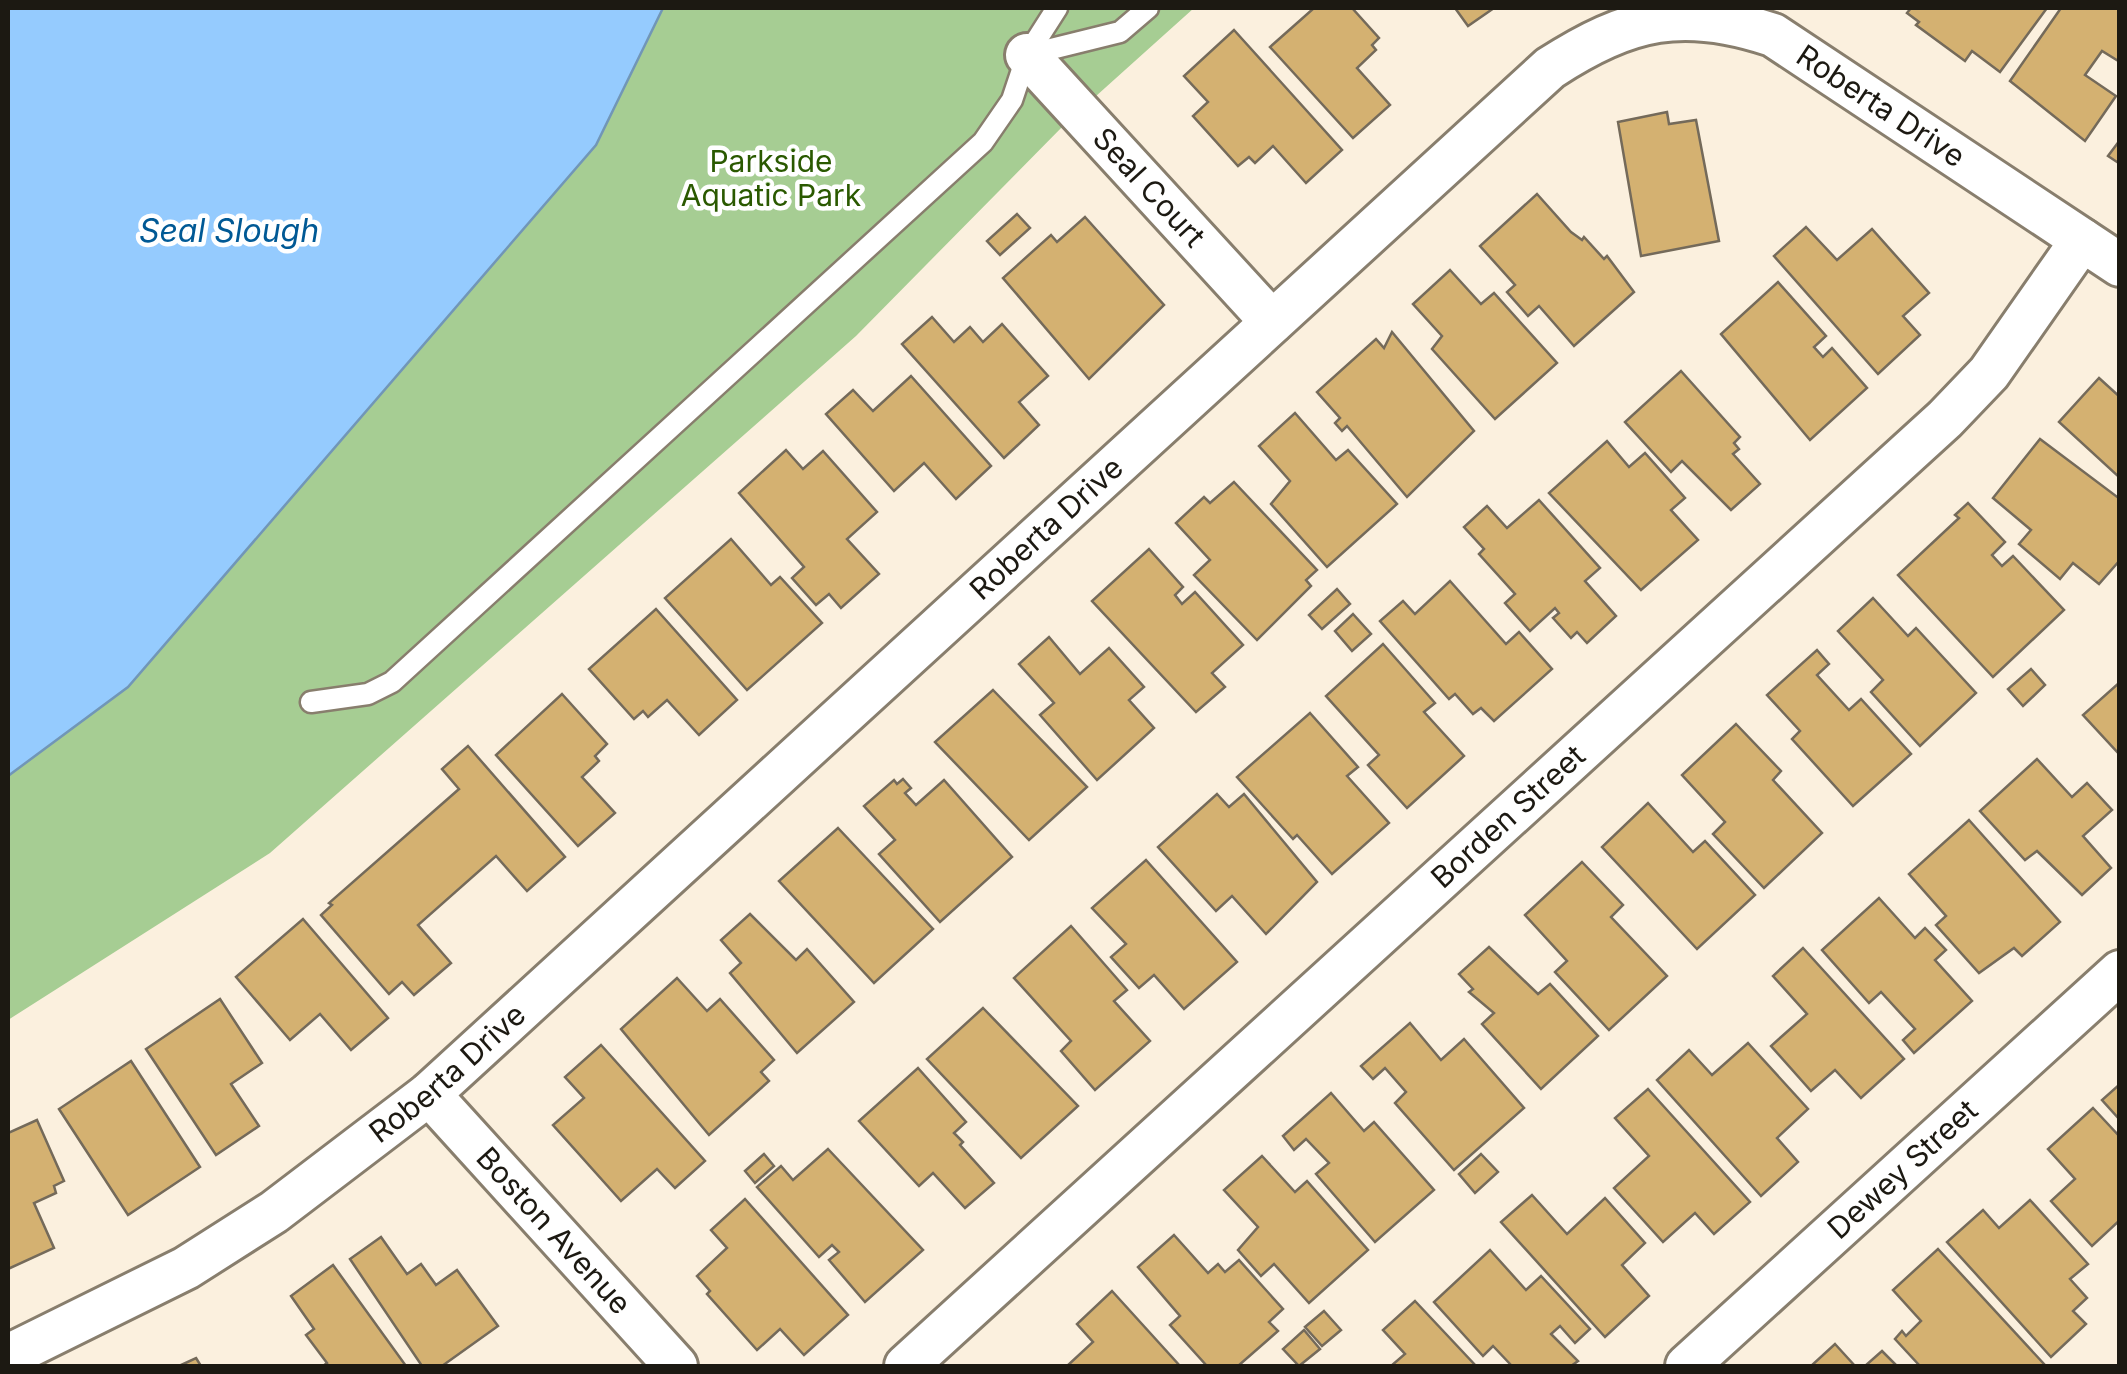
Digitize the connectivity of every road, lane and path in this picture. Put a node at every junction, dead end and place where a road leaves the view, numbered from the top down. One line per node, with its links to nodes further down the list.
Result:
1 (1057, 8): 3 (lane)
2 (1148, 8): 3 (lane)
3 (1026, 54): 6 (street, Seal Court); 7 (lane)
4 (2082, 240): 5 (street, Roberta Drive); 6 (street, Roberta Drive); 11 (street, Borden Street)
5 (2120, 265)
6 (1272, 322): 9 (street, Roberta Drive)
7 (311, 702)
8 (2120, 972): 13 (street, Dewey Street)
9 (429, 1094): 10 (street, Roberta Drive); 12 (street, Boston Avenue)
10 (8, 1356)
11 (934, 1358)
12 (676, 1366)
13 (1686, 1366)

